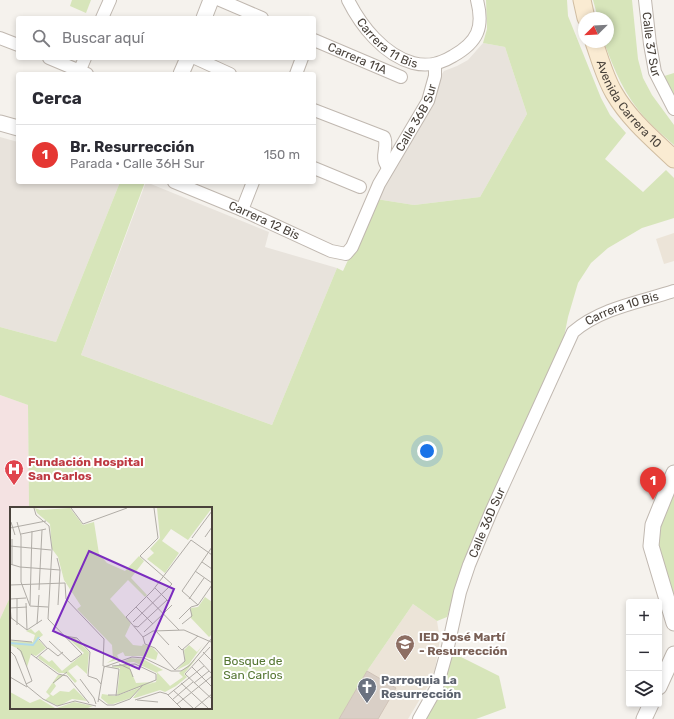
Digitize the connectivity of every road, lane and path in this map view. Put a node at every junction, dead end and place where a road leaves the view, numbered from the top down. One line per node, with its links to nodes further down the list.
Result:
1 (110, 0): 8 (street)
2 (212, 0): 9 (street); 10 (street)
3 (477, 0): 20 (street)
4 (582, 0): 7 (main road)
5 (645, 0): 27 (street, Calle 37 Sur)
6 (350, 1): 20 (street, Carrera 11 Bis)
7 (585, 12)
8 (103, 16)
9 (205, 16)
10 (256, 16)
11 (0, 38): 13 (street)
12 (316, 41): 26 (street, Carrera 11A)
13 (16, 44)
14 (596, 48): 31 (main road, Avenida Carrera 10)
15 (53, 60): 21 (street)
16 (85, 60): 22 (street)
17 (187, 60): 23 (street)
18 (199, 60): 24 (street)
19 (301, 60): 25 (street)
20 (435, 65): 32 (street, Calle 36B Sur)
21 (80, 72)
22 (82, 72)
23 (182, 72)
24 (226, 72)
25 (297, 72)
26 (401, 77)
27 (674, 109)
28 (316, 111): 32 (street)
29 (0, 123): 30 (street)
30 (16, 127)
31 (674, 159)
32 (388, 167): 38 (street, Calle 36B Sur)
33 (316, 169): 36 (street)
34 (179, 184): 37 (street, Carrera 12 Bis)
35 (252, 184): 37 (street)
36 (360, 187)
37 (242, 210): 38 (street, Carrera 12 Bis)
38 (352, 247)
39 (674, 291): 40 (street, Carrera 10 Bis)
40 (573, 332): 46 (street, Calle 36D Sur)
41 (674, 473): 42 (street)
42 (674, 623)
43 (674, 654): 44 (street)
44 (662, 680)
45 (650, 707): 47 (street)
46 (419, 719)
47 (644, 719)

